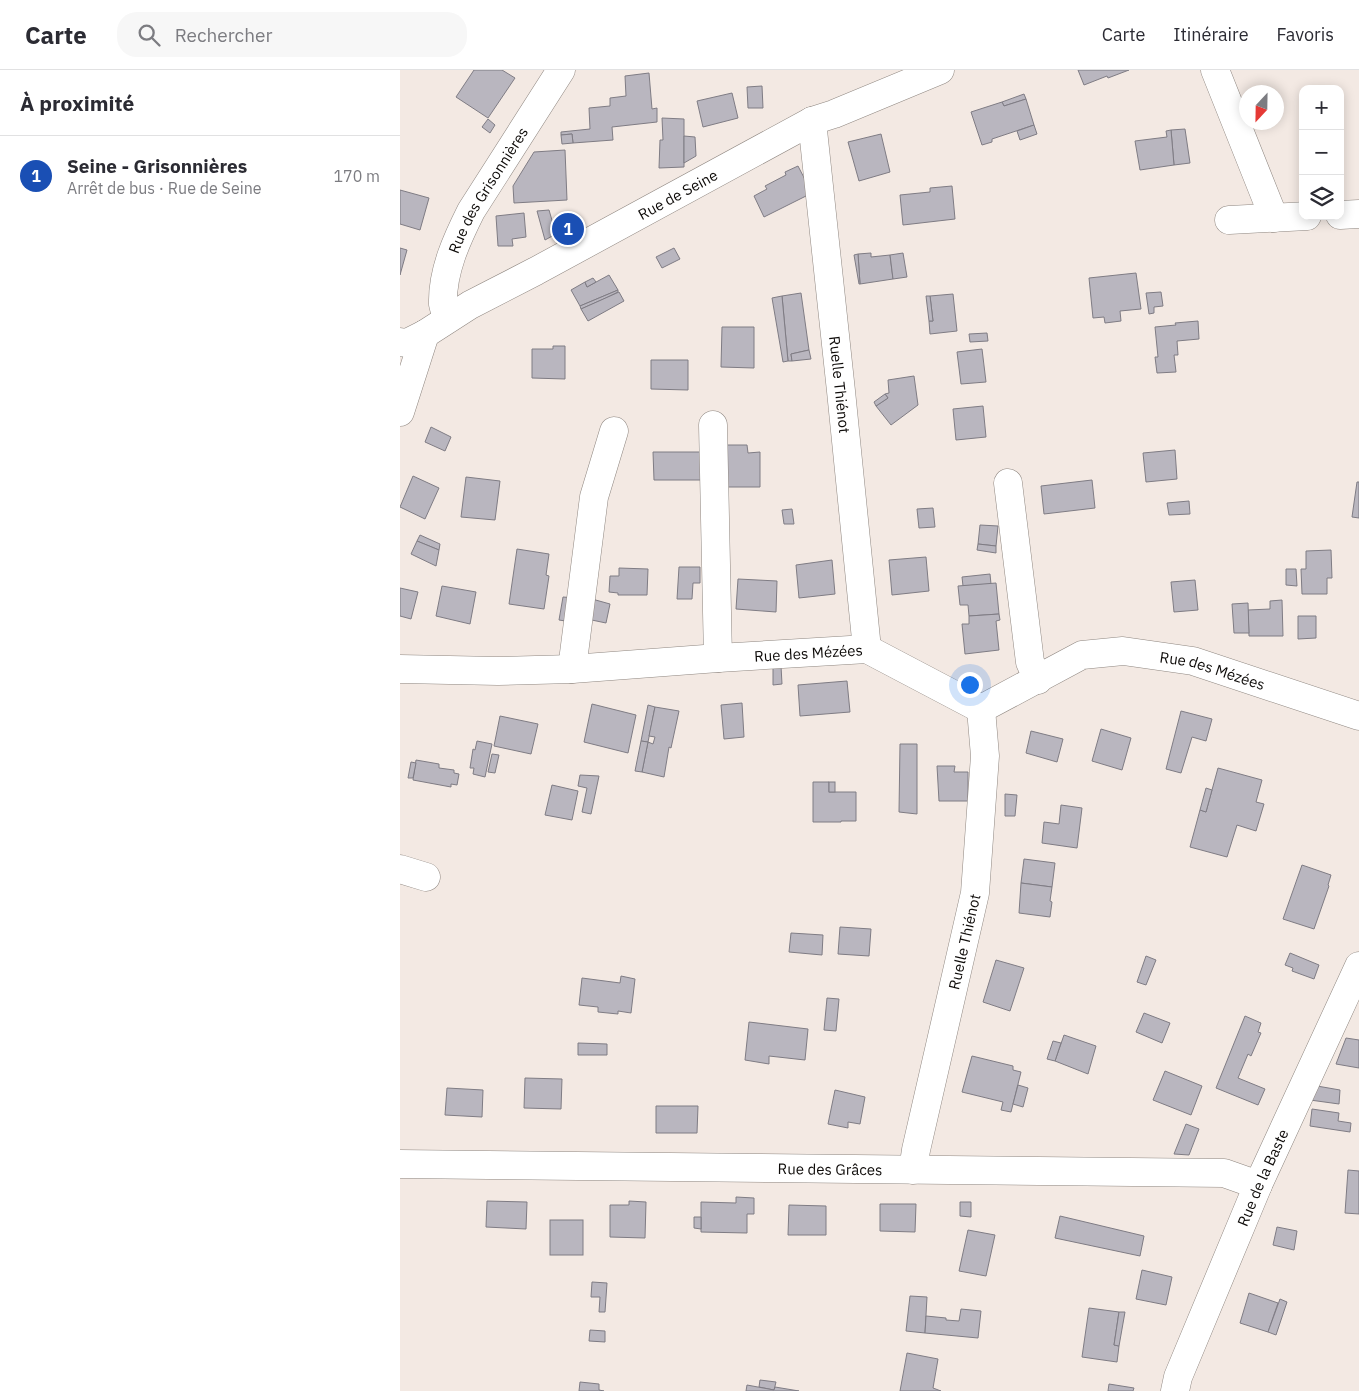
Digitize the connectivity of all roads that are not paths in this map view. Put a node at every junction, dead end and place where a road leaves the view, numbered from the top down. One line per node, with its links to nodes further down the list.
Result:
1 (561, 70): 10 (street, Rue des Grisonnières)
2 (940, 70): 4 (street, Rue de Seine)
3 (1215, 70): 8 (street)
4 (812, 121): 10 (street, Rue de Seine); 16 (street, Ruelle Thiénot)
5 (1359, 214): 6 (street)
6 (1344, 215)
7 (1299, 216): 8 (street)
8 (1274, 218): 9 (street)
9 (1229, 220)
10 (447, 319): 11 (street, Rue de Seine)
11 (412, 338): 12 (street)
12 (400, 412)
13 (713, 425): 17 (street)
14 (614, 431): 18 (street)
15 (1008, 483): 20 (street)
16 (867, 649): 17 (street, Rue des Mézées); 21 (street, Rue des Mézées)
17 (718, 658): 18 (street, Rue des Mézées)
18 (572, 668): 19 (street, Rue des Mézées)
19 (400, 669)
20 (1038, 680): 21 (street, Rue des Mézées); 22 (street, Rue des Mézées)
21 (981, 710): 27 (street, Ruelle Thiénot)
22 (1359, 716)
23 (400, 869): 24 (street)
24 (426, 877)
25 (1359, 966): 28 (street, Rue de la Baste)
26 (400, 1164): 27 (street, Rue des Grâces)
27 (913, 1170): 28 (street, Rue des Grâces)
28 (1258, 1186): 29 (street, Rue de la Baste)
29 (1175, 1391)

